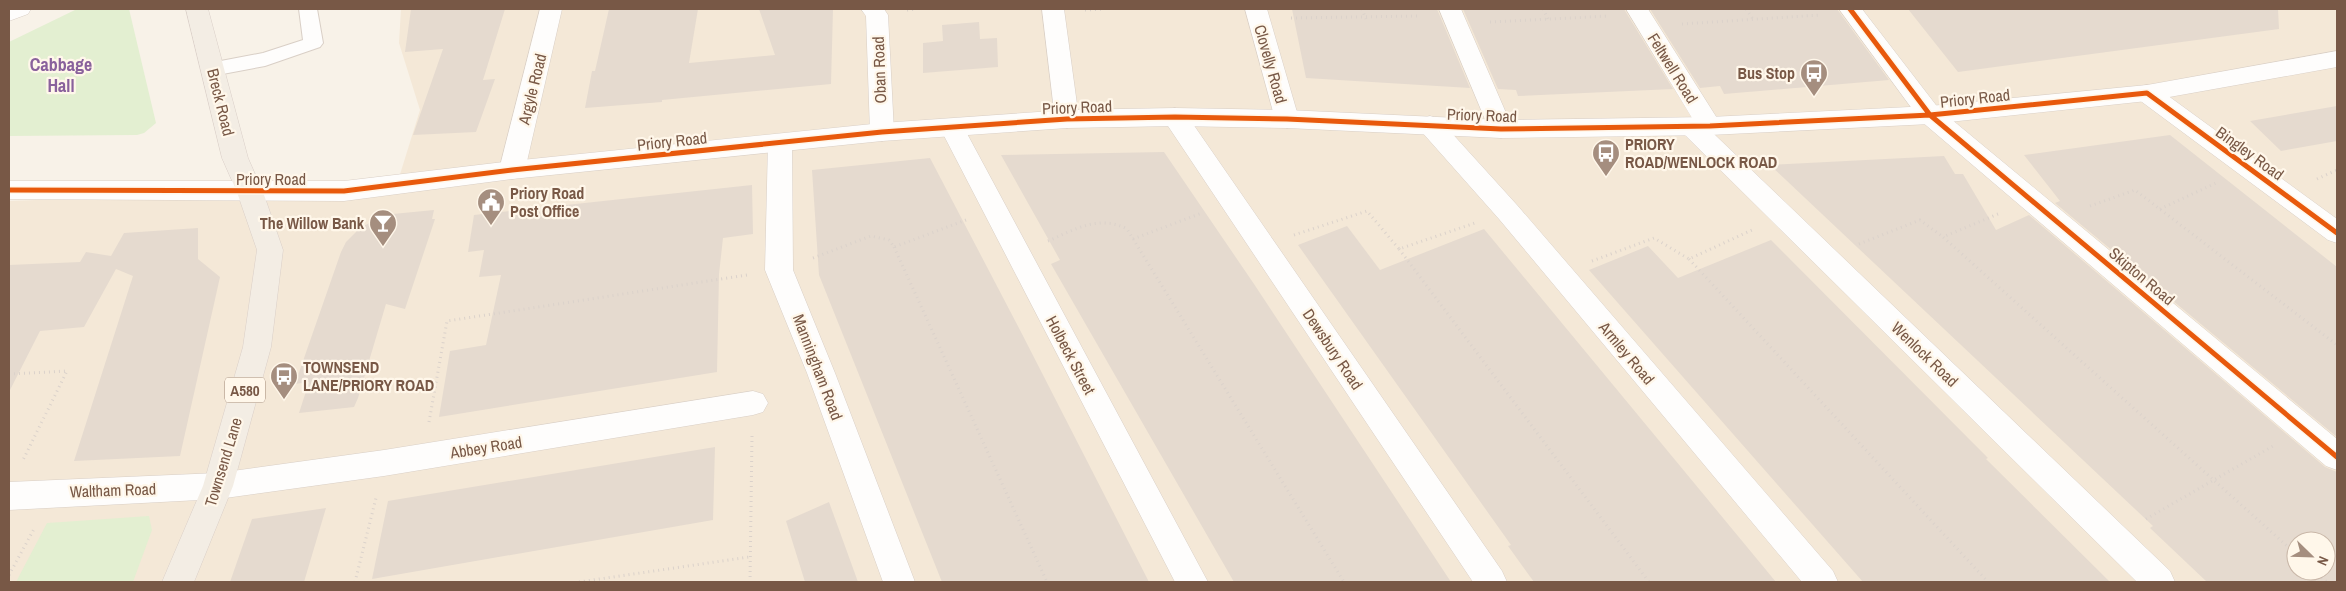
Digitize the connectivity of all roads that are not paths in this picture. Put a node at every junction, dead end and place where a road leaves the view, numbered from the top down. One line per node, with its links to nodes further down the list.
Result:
1 (20, 9): 9 (street)
2 (197, 9): 13 (main road, Breck Road / A580)
3 (308, 9): 13 (lane)
4 (551, 9): 25 (street, Argyle Road)
5 (872, 9): 23 (street, Oban Road)
6 (1053, 9): 17 (street)
7 (1256, 11): 18 (street, Clovelly Road)
8 (1851, 11): 15 (street, Skipton Road)
9 (9, 14)
10 (1453, 16): 22 (street)
11 (1642, 17): 20 (street, Feltwell Road)
12 (2337, 59): 14 (street, Priory Road)
13 (212, 69): 27 (main road, Breck Road / A580)
14 (2148, 93): 15 (street, Priory Road); 28 (street, Bingley Road)
15 (1930, 115): 20 (street, Priory Road); 30 (street, Skipton Road)
16 (1175, 117): 17 (street, Priory Road); 18 (street, Priory Road); 36 (street, Dewsbury Road)
17 (1067, 119): 21 (street, Priory Road)
18 (1287, 119): 19 (street, Priory Road)
19 (1430, 125): 22 (street, Priory Road); 37 (street, Armley Road)
20 (1700, 126): 22 (street, Priory Road); 38 (street, Wenlock Road)
21 (952, 128): 23 (street, Priory Road); 35 (street, Holbeck Street)
22 (1501, 129)
23 (882, 132): 24 (street, Priory Road)
24 (780, 143): 25 (street, Priory Road); 34 (street, Manningham Road)
25 (512, 170): 27 (street, Priory Road)
26 (9, 190): 27 (street, Priory Road)
27 (250, 192): 32 (main road, Townsend Lane / A580)
28 (2337, 233)
29 (753, 404): 32 (street, Abbey Road)
30 (2337, 457)
31 (13, 482): 32 (street, Waltham Road)
32 (218, 486): 33 (main road, Townsend Lane / A580)
33 (178, 582)
34 (899, 582)
35 (1192, 582)
36 (1491, 582)
37 (1822, 582)
38 (2159, 582)

